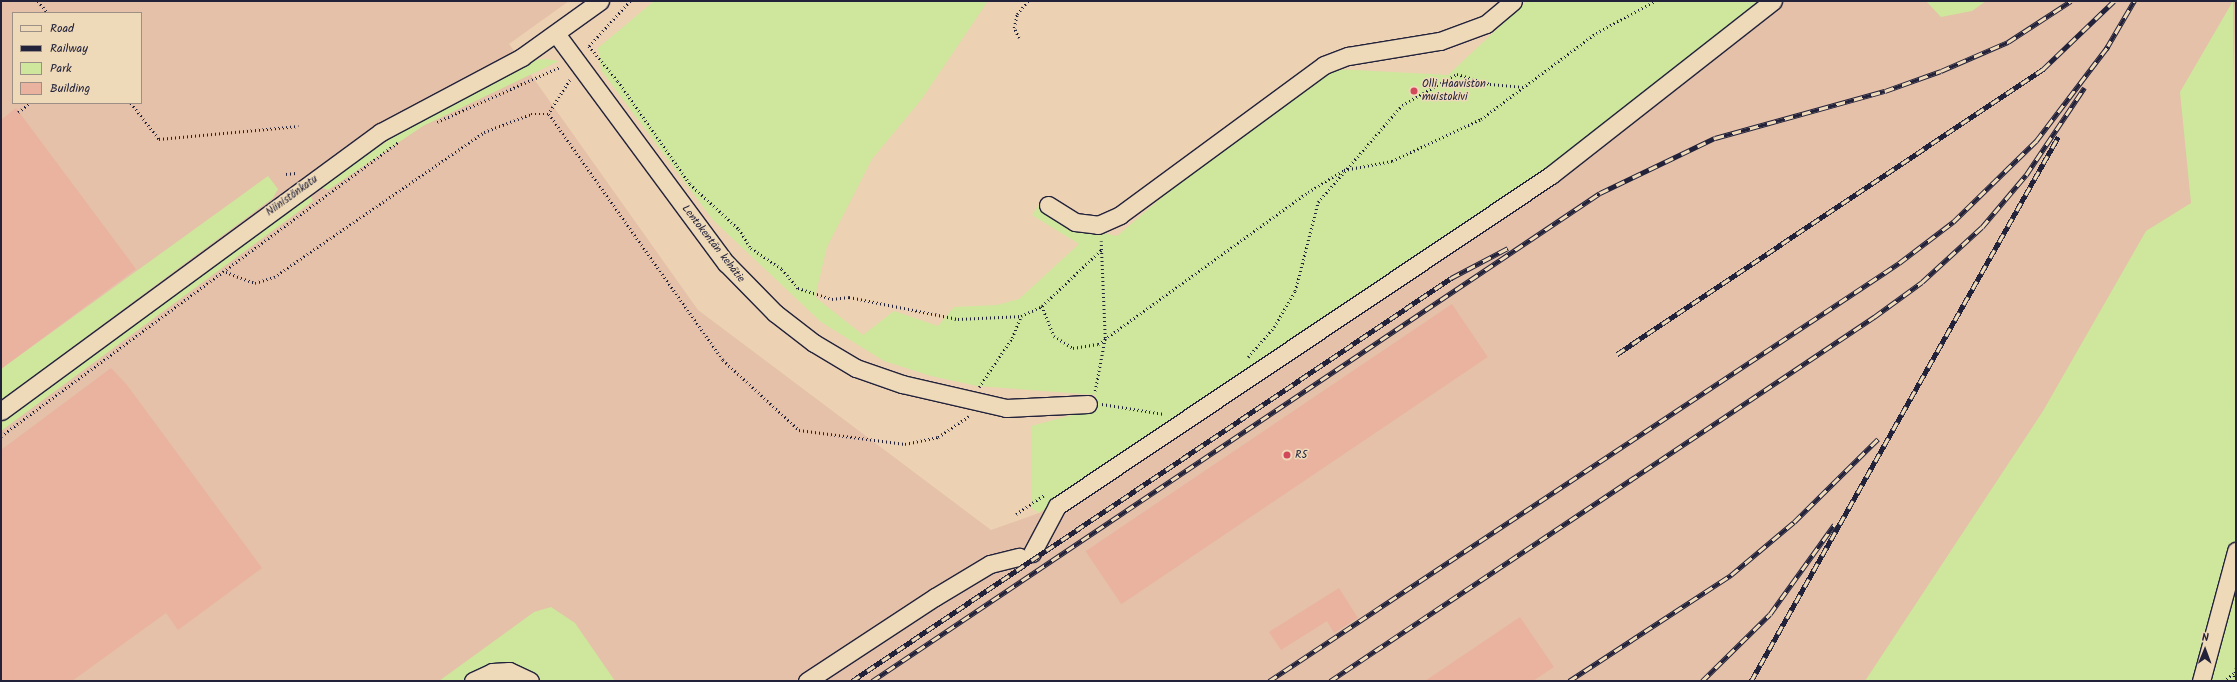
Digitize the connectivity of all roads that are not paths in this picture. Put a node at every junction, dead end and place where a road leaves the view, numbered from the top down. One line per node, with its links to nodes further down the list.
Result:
1 (1513, 1): 5 (street)
2 (1772, 1): 11 (street)
3 (598, 2): 4 (street, Niinistönkatu)
4 (556, 35): 6 (street, Lentokentän kehätie); 7 (street, Niinistönkatu)
5 (1048, 205)
6 (1088, 404)
7 (1, 411)
8 (2236, 551): 12 (street)
9 (473, 681): 10 (street)
10 (530, 681)
11 (807, 681)
12 (2201, 681)

